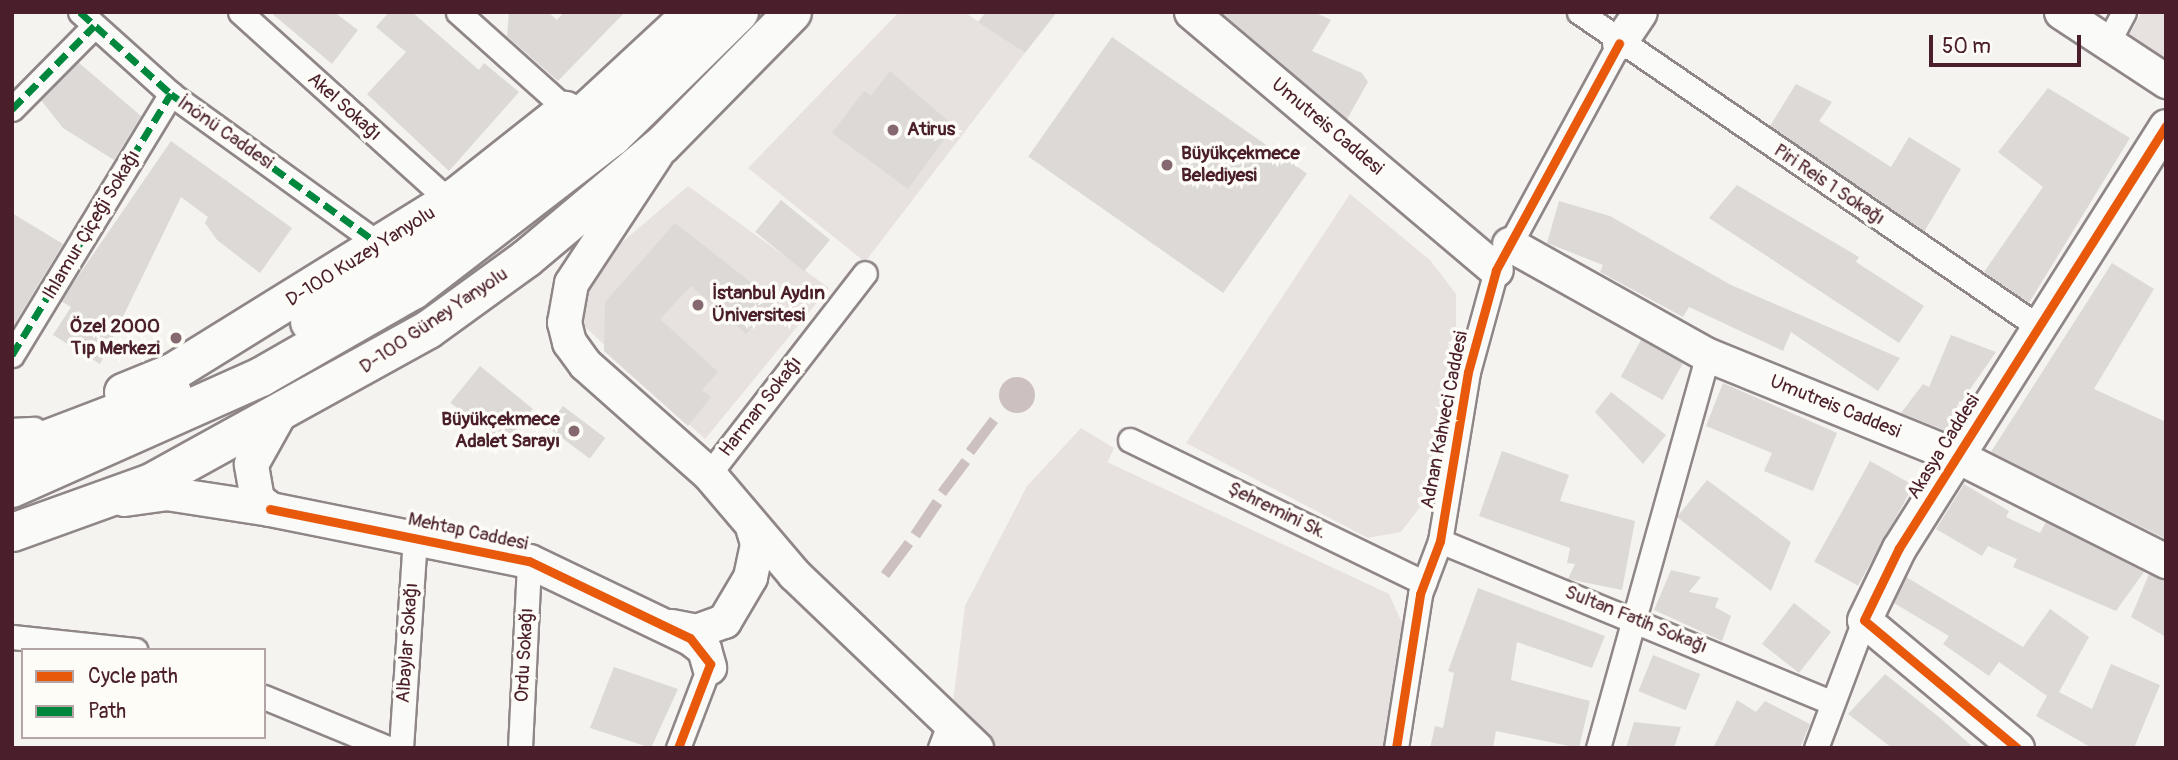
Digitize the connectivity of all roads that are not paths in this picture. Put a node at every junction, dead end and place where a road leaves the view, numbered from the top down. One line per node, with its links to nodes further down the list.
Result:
1 (240, 12): 21 (street, Akel Sokağı)
2 (458, 12): 18 (street)
3 (667, 12): 18 (main road, D-100 Kuzey Yanyolu)
4 (694, 12): 29 (highway)
5 (739, 12): 33 (highway)
6 (792, 12): 20 (main road, D-100 Güney Yanyolu)
7 (1191, 12): 23 (street, Umutreis Caddesi)
8 (1578, 12): 13 (street, Piri Reis 1 Sokağı)
9 (1640, 12): 13 (street, Adnan Kahveci Caddesi)
10 (2061, 12): 14 (street)
11 (2124, 12): 14 (street)
12 (87, 19): 16 (street, İnönü Caddesi); 17 (street)
13 (1619, 28): 23 (street, Adnan Kahveci Caddesi); 25 (street, Piri Reis 1 Sokağı)
14 (2108, 42): 15 (street)
15 (2166, 82)
16 (171, 94): 22 (street, İnönü Caddesi); 26 (street, Ihlamur Çiçeği Sokağı)
17 (12, 109)
18 (566, 109): 21 (main road, D-100 Kuzey Yanyolu)
19 (2166, 126): 25 (street, Akasya Caddesi)
20 (662, 144): 28 (main road, D-100 Güney Yanyolu); 32 (street)
21 (449, 201): 22 (main road, D-100 Kuzey Yanyolu)
22 (379, 244): 29 (main road, D-100 Kuzey Yanyolu)
23 (1502, 257): 27 (street, Umutreis Caddesi); 39 (street, Adnan Kahveci Caddesi)
24 (864, 273): 32 (street, Harman Sokağı)
25 (2039, 327): 31 (street, Akasya Caddesi)
26 (15, 346)
27 (1708, 355): 31 (street, Umutreis Caddesi); 44 (street)
28 (279, 414): 34 (street); 35 (main road, D-100 Güney Yanyolu)
29 (18, 437)
30 (1130, 440): 43 (street, Şehremini Sk.)
31 (1959, 457): 41 (street, Umutreis Caddesi); 45 (street, Akasya Caddesi)
32 (709, 474): 36 (street)
33 (12, 488)
34 (270, 509): 35 (street, Mehtap Caddesi); 38 (street, Mehtap Caddesi)
35 (71, 515): 37 (main road, D-100 Güney Yanyolu)
36 (753, 530): 42 (street); 46 (street, Mehtap Caddesi)
37 (12, 532)
38 (415, 539): 40 (street, Mehtap Caddesi); 54 (street, Albaylar Sokağı)
39 (1440, 541): 43 (street, Adnan Kahveci Caddesi); 44 (street, Sultan Fatih Sokağı)
40 (529, 561): 46 (street, Mehtap Caddesi); 55 (street, Ordu Sokağı)
41 (2166, 561)
42 (794, 574): 49 (street); 52 (street)
43 (1424, 583): 58 (street, Adnan Kahveci Caddesi)
44 (1632, 616): 51 (street, Sultan Fatih Sokağı); 59 (street)
45 (1864, 620): 51 (street); 61 (street)
46 (668, 626): 49 (street, Mehtap Caddesi)
47 (12, 637): 48 (street)
48 (116, 648)
49 (709, 667): 56 (street)
50 (266, 698): 53 (street)
51 (1831, 702): 60 (street)
52 (945, 736): 57 (street)
53 (388, 748)
54 (401, 748)
55 (520, 748)
56 (678, 748)
57 (976, 748)
58 (1396, 748)
59 (1598, 748)
60 (1816, 748)
61 (2017, 748)

